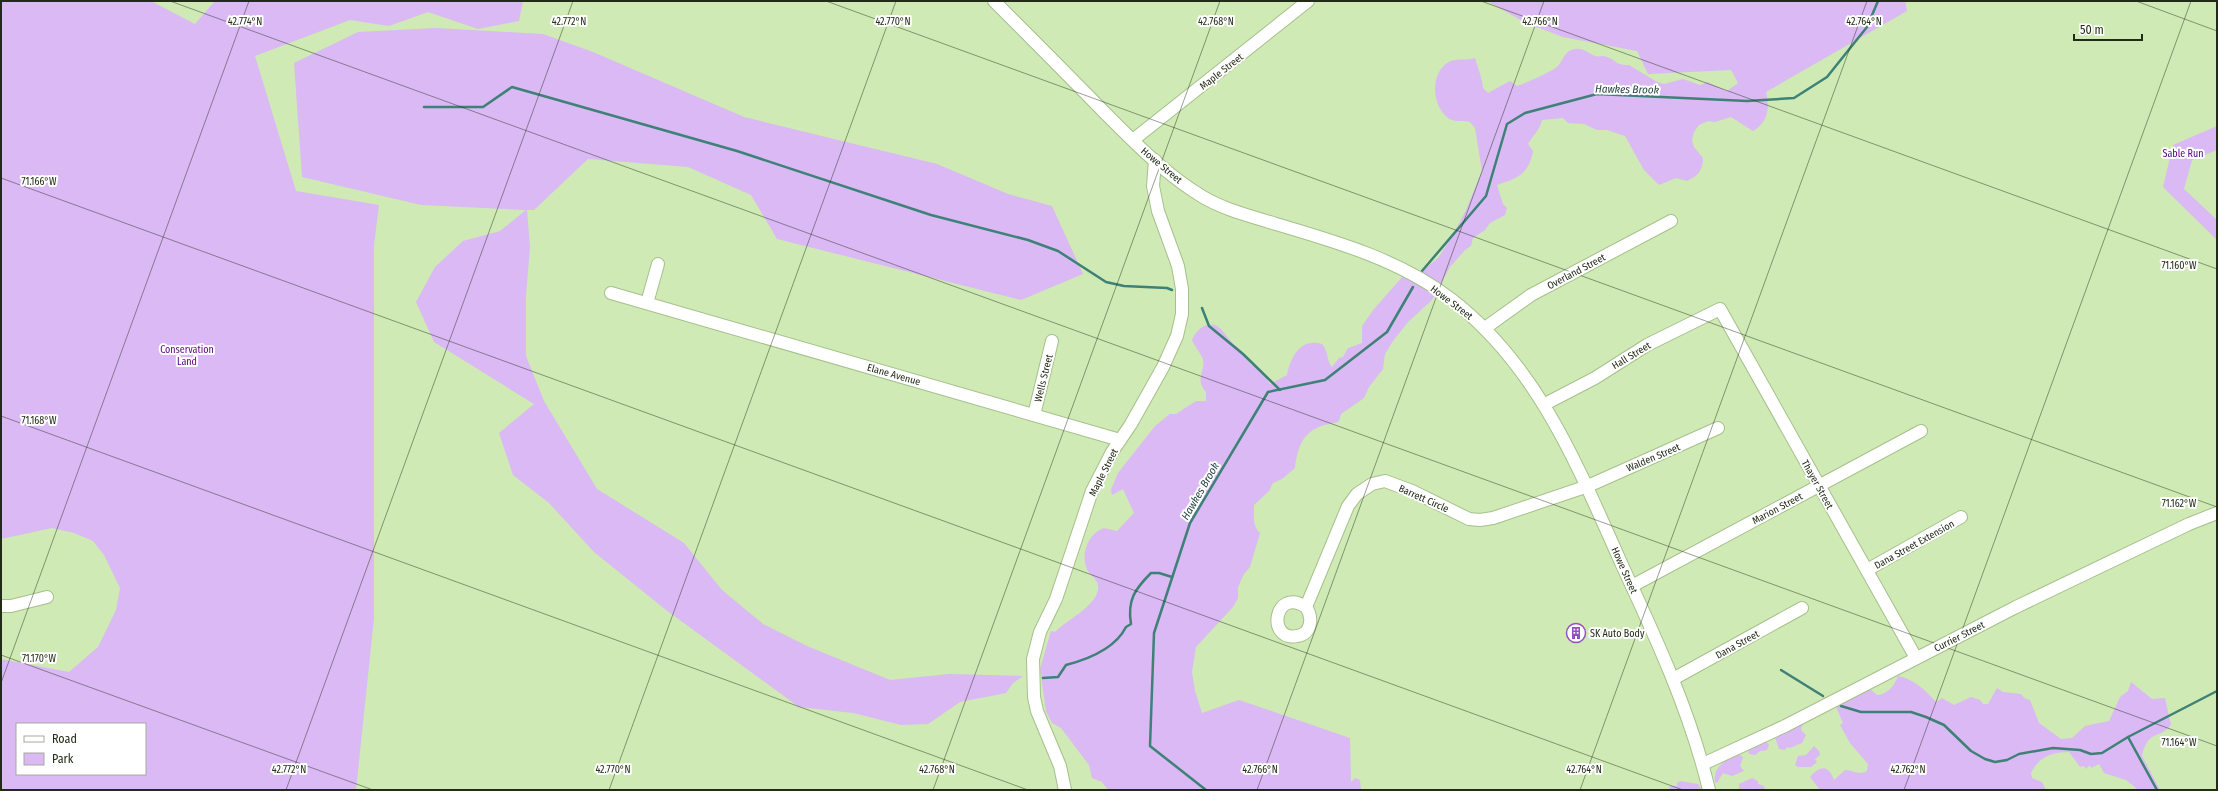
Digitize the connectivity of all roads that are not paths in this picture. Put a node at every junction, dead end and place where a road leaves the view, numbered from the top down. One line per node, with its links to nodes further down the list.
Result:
1 (994, 1): 3 (street, Howe Street)
2 (1308, 1): 3 (street, Maple Street)
3 (1133, 140): 4 (street, Howe Street)
4 (1154, 160): 10 (street, Howe Street); 16 (street, Maple Street)
5 (1671, 221): 10 (street, Overland Street)
6 (658, 264): 8 (street)
7 (612, 293): 8 (street, Elane Avenue)
8 (647, 303): 13 (street, Elane Avenue)
9 (1720, 310): 12 (street, Hall Street); 17 (street, Thayer Street)
10 (1485, 328): 12 (street, Howe Street)
11 (1052, 341): 13 (street, Wells Street)
12 (1545, 404): 18 (street, Howe Street)
13 (1034, 415): 16 (street, Elane Avenue)
14 (1718, 428): 18 (street, Walden Street)
15 (1921, 431): 17 (street, Marion Street)
16 (1120, 440): 30 (street, Maple Street)
17 (1819, 485): 21 (street, Thayer Street); 22 (street, Marion Street)
18 (1588, 486): 22 (street, Howe Street); 25 (street, Barrett Circle)
19 (2217, 513): 27 (street, Currier Street)
20 (1961, 517): 21 (street, Dana Street Extension)
21 (1867, 570): 27 (street, Thayer Street)
22 (1632, 586): 28 (street, Howe Street)
23 (47, 596): 24 (street)
24 (1, 606)
25 (1306, 607)
26 (1802, 608): 28 (street, Dana Street)
27 (1916, 658): 29 (street, Currier Street)
28 (1673, 679): 29 (street, Howe Street)
29 (1703, 764): 31 (street, Howe Street)
30 (1065, 790)
31 (1710, 790)

